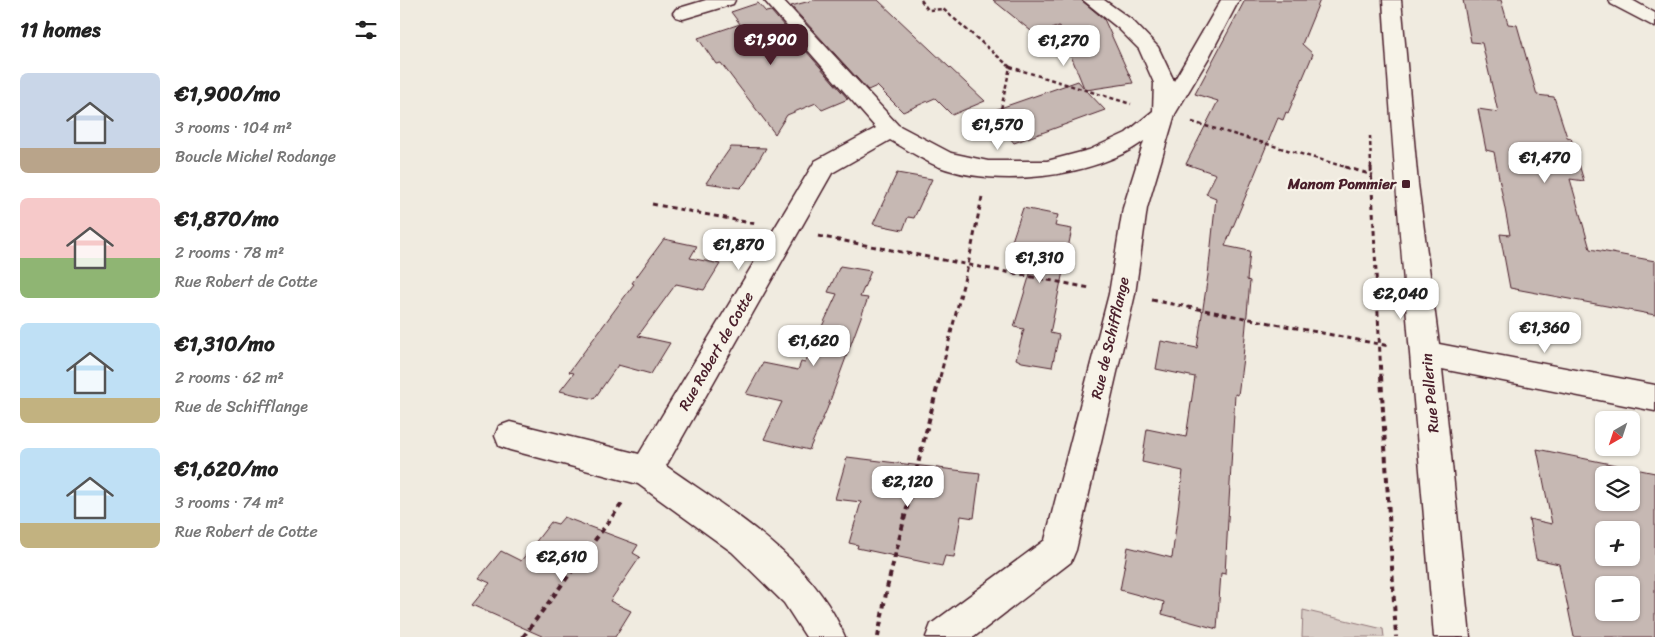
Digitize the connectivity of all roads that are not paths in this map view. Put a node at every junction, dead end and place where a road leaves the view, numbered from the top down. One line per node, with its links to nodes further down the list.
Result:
1 (726, 0): 7 (street)
2 (773, 0): 10 (street)
3 (1092, 0): 9 (street)
4 (1230, 0): 9 (street, Rue de Schifflange)
5 (1392, 0): 11 (street, Rue Pellerin)
6 (1618, 0): 8 (street)
7 (683, 13)
8 (1655, 21)
9 (1164, 114): 10 (street); 16 (street, Rue de Schifflange)
10 (890, 130): 14 (street, Rue Robert de Cotte)
11 (1426, 354): 12 (street); 17 (street, Rue Pellerin)
12 (1655, 398)
13 (510, 436): 14 (street)
14 (646, 471): 15 (street)
15 (826, 637)
16 (944, 637)
17 (1452, 637)

